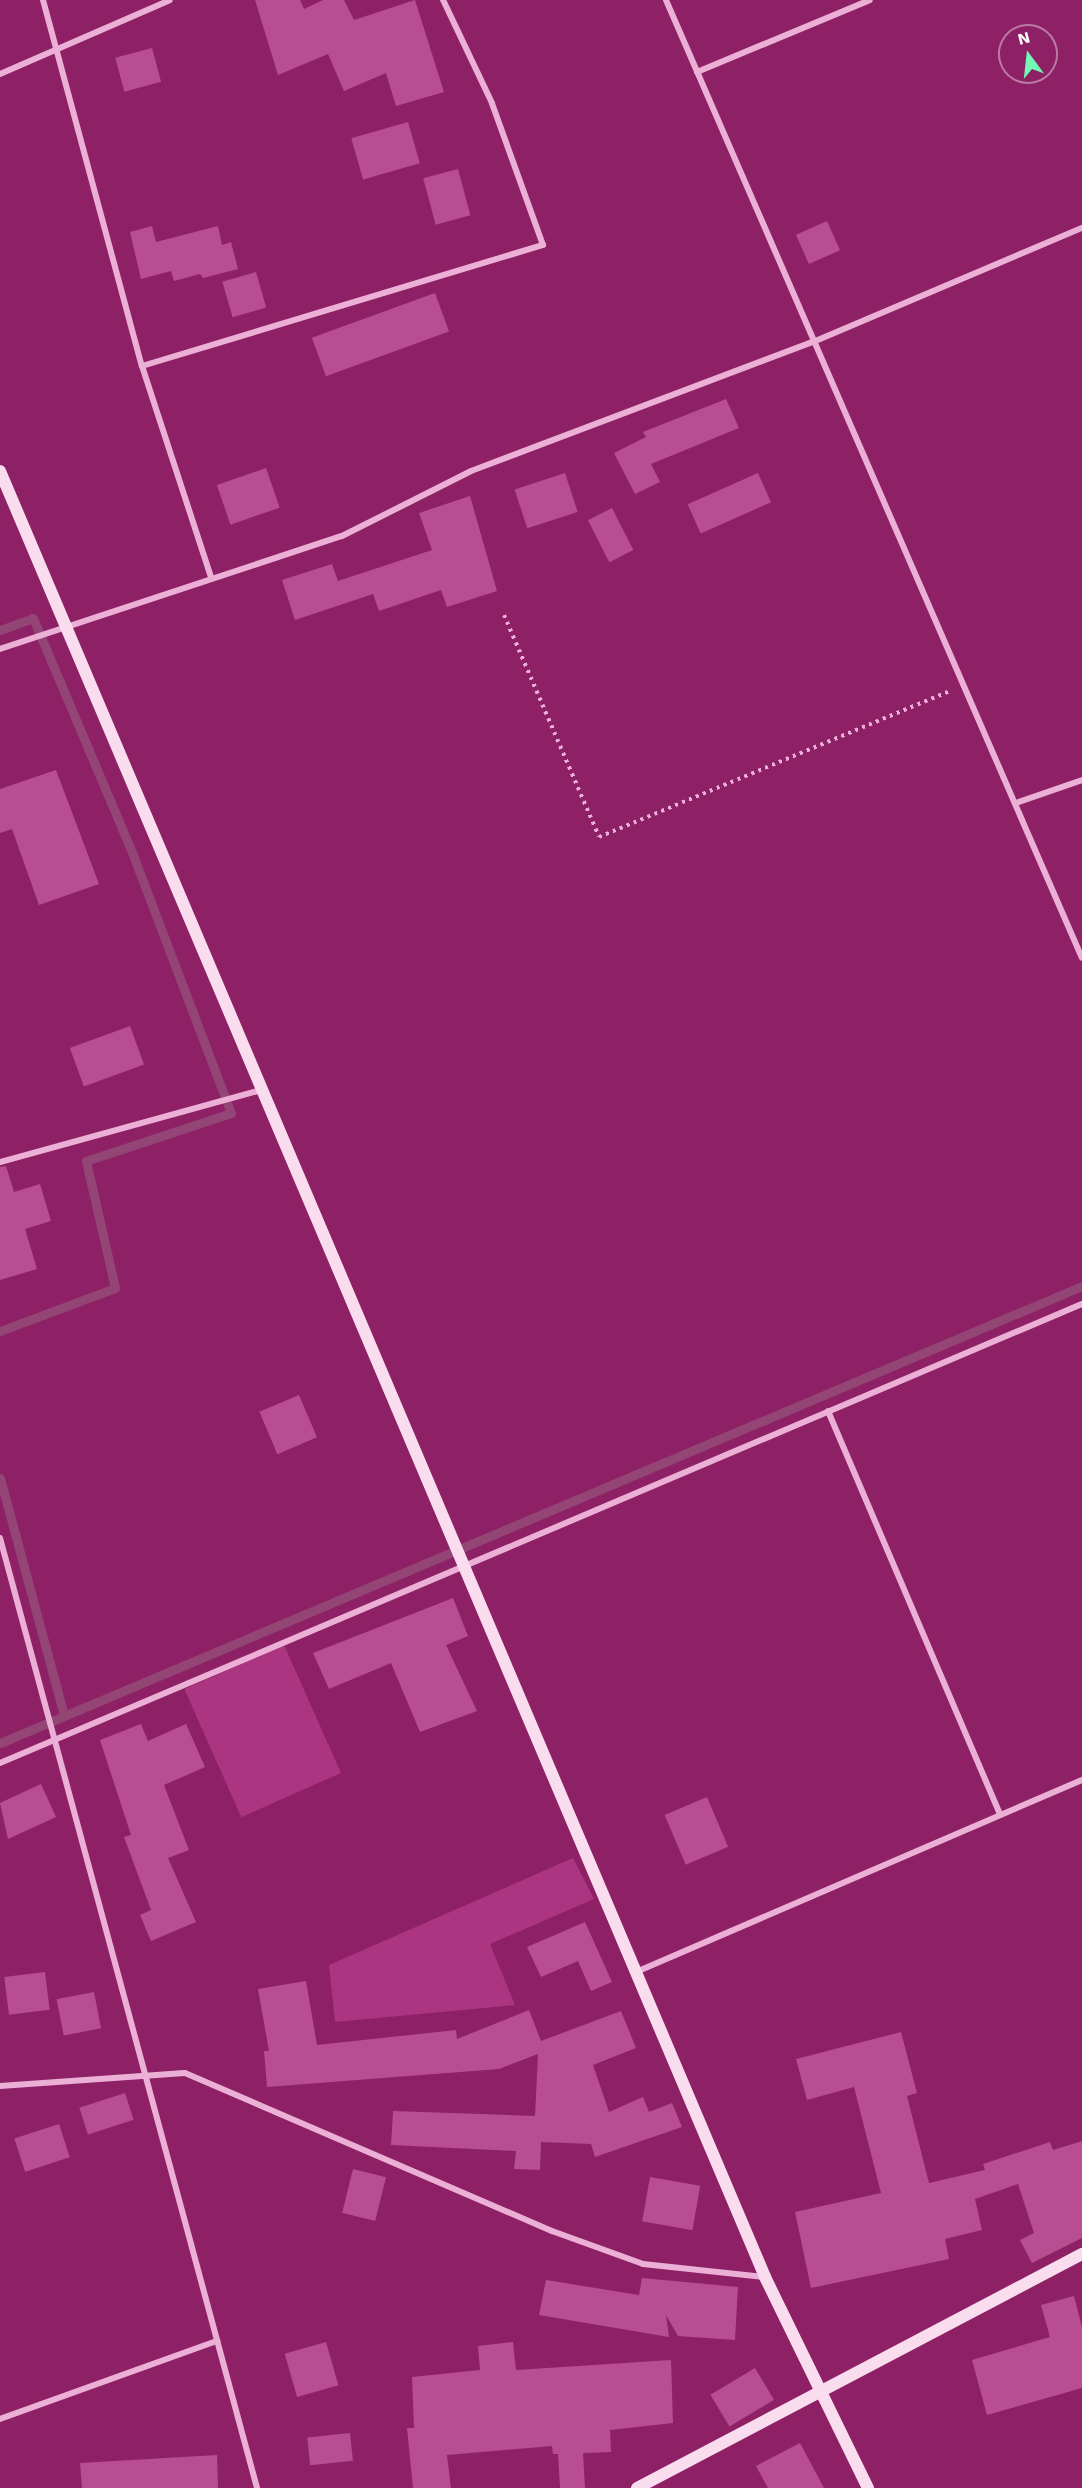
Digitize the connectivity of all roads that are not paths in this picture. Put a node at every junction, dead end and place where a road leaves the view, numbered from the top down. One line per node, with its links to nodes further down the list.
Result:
1 (43, 0): 6 (street)
2 (170, 0): 6 (street)
3 (443, 0): 11 (street)
4 (666, 0): 7 (street)
5 (870, 0): 7 (street)
6 (58, 49): 8 (street); 11 (street)
7 (697, 72): 10 (street)
8 (0, 74)
9 (1082, 228): 10 (street)
10 (813, 342): 13 (street); 17 (street)
11 (142, 366): 13 (street)
12 (0, 471): 14 (street)
13 (211, 577): 14 (street)
14 (64, 624): 15 (street); 19 (street)
15 (0, 649)
16 (1082, 780): 17 (street)
17 (1016, 803): 18 (street)
18 (1082, 958)
19 (262, 1090): 20 (street); 24 (street)
20 (0, 1162)
21 (1082, 1304): 22 (street)
22 (828, 1411): 24 (street); 28 (street)
23 (0, 1538): 25 (street)
24 (463, 1564): 25 (street); 29 (street)
25 (57, 1739): 26 (street); 30 (street)
26 (0, 1763)
27 (1082, 1780): 28 (street)
28 (1000, 1815): 29 (street)
29 (636, 1971): 33 (street)
30 (146, 2072): 31 (street); 33 (street); 34 (street)
31 (0, 2086)
32 (1082, 2254): 35 (street)
33 (765, 2277): 35 (street)
34 (217, 2341): 36 (street); 37 (street)
35 (821, 2391): 38 (street); 39 (street)
36 (0, 2419)
37 (257, 2488)
38 (637, 2488)
39 (868, 2488)

